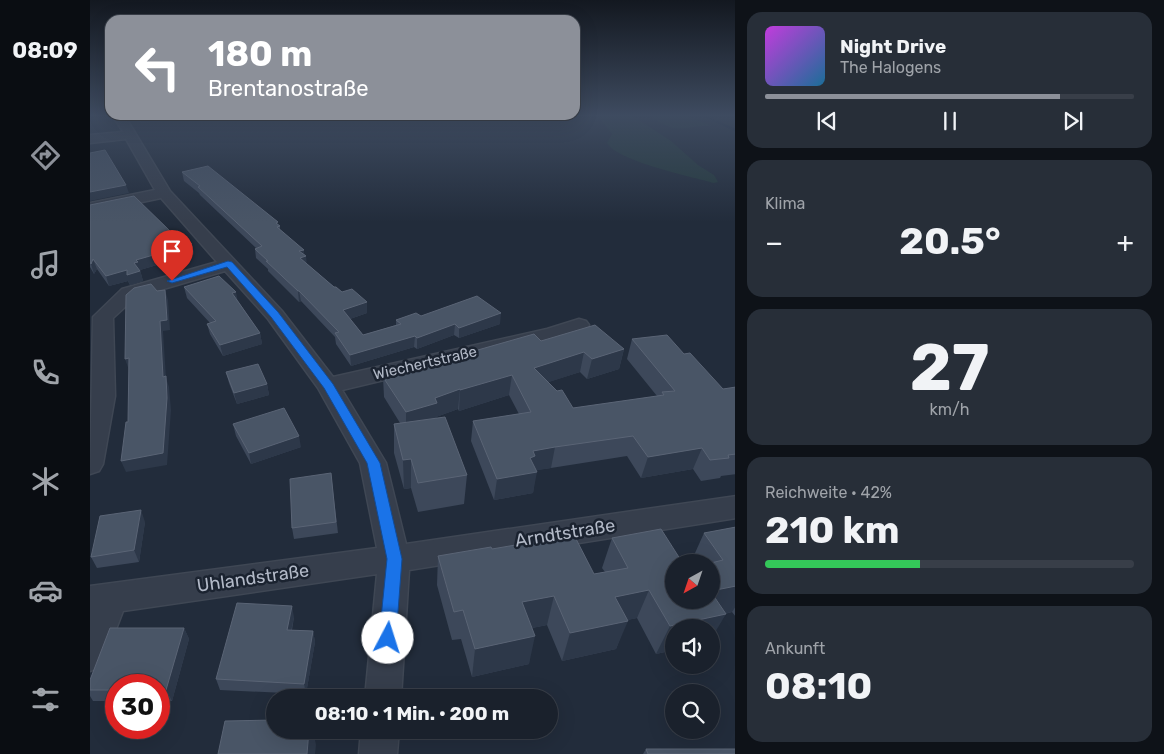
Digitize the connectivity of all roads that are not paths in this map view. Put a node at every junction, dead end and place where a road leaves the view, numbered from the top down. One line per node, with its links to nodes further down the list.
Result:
1 (139, 151): 2 (street)
2 (164, 193): 3 (street); 4 (street)
3 (90, 208)
4 (228, 264): 6 (street); 7 (street)
5 (579, 325): 6 (street, Wiechertstraße)
6 (328, 386): 9 (street)
7 (90, 464)
8 (735, 506): 9 (street, Arndtstraße)
9 (394, 559): 10 (street, Uhlandstraße); 12 (street)
10 (101, 600): 11 (street, Uhlandstraße)
11 (90, 654)
12 (384, 689)
13 (379, 739): 14 (street)
14 (378, 754)

